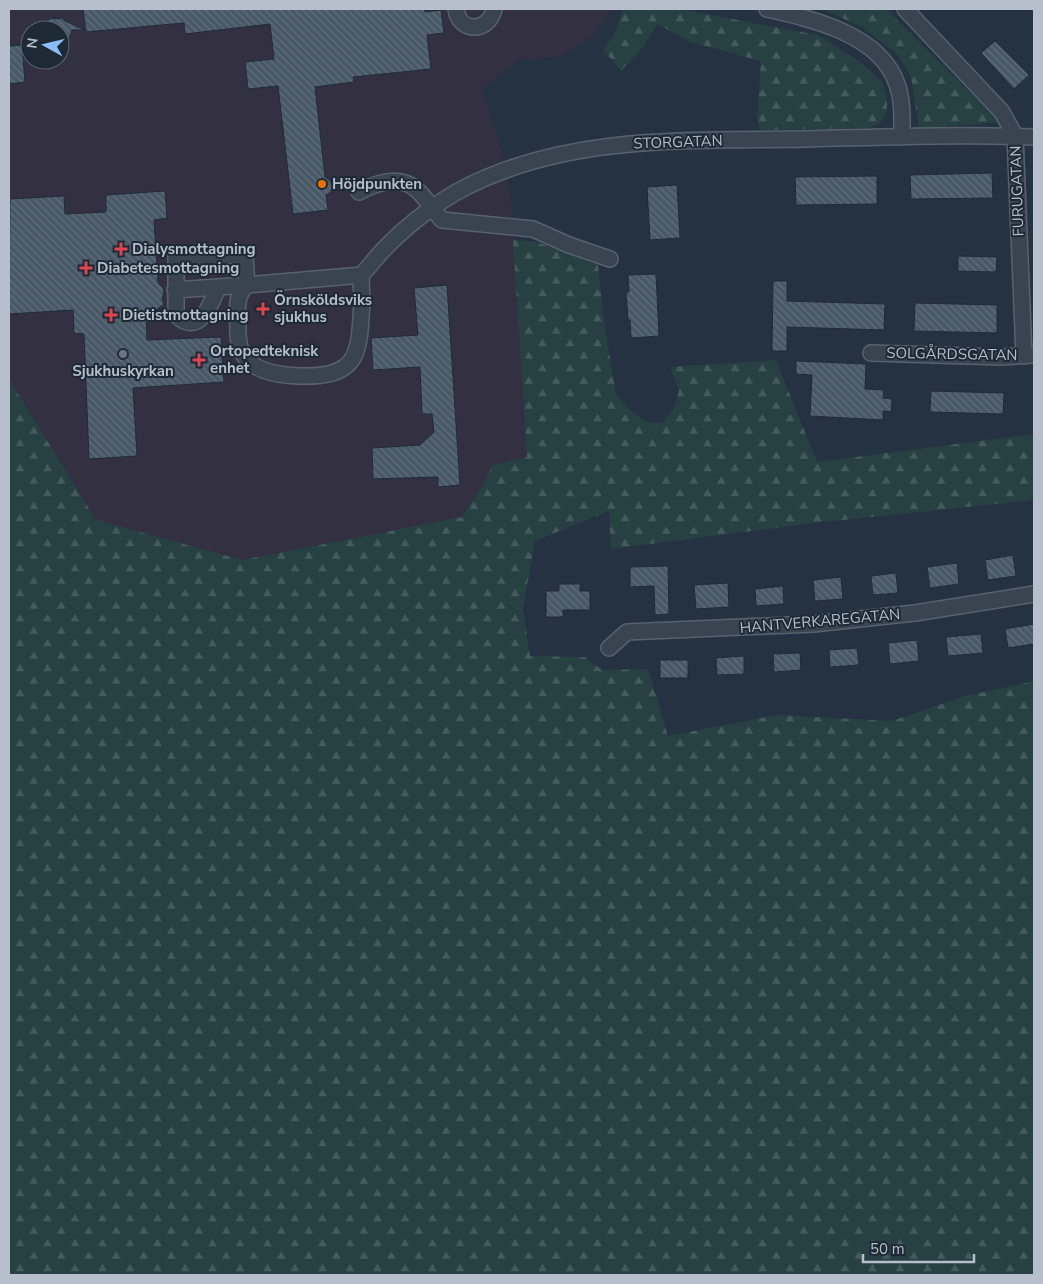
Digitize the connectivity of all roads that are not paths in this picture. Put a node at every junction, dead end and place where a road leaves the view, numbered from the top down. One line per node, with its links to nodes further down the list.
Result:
1 (456, 9): 2 (street)
2 (494, 9)
3 (767, 9): 6 (street)
4 (905, 9): 5 (street, FURUGATAN)
5 (1015, 136): 6 (street, STORGATAN); 7 (street, STORGATAN); 16 (street, FURUGATAN)
6 (902, 137): 9 (street, STORGATAN)
7 (1034, 137)
8 (359, 192): 9 (street)
9 (432, 209): 10 (street); 11 (street, STORGATAN)
10 (610, 259)
11 (362, 275): 12 (street); 12 (street)
12 (247, 286): 13 (street); 14 (street)
13 (218, 287): 14 (street); 14 (street)
14 (175, 290)
15 (871, 353): 16 (street, SOLGÅRDSGATAN)
16 (1029, 355)
17 (1034, 594): 18 (street, HANTVERKAREGATAN)
18 (610, 648)

